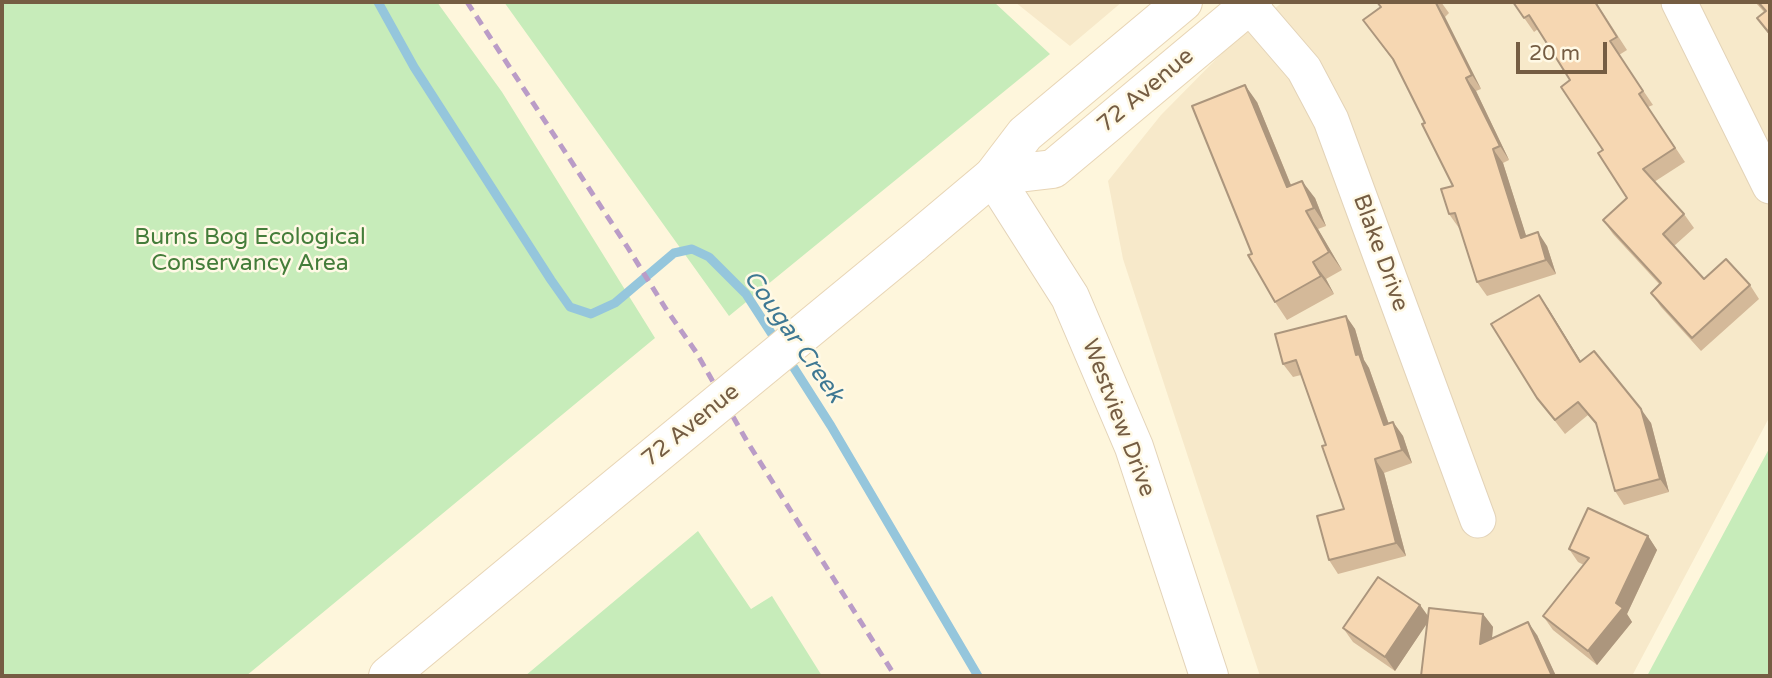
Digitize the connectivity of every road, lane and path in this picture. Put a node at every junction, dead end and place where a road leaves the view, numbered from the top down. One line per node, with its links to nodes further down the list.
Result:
1 (1183, 2): 4 (main road, 72 Avenue)
2 (1679, 2): 5 (street)
3 (1251, 4): 4 (main road, 72 Avenue); 6 (street, Blake Drive)
4 (993, 176): 7 (main road, 72 Avenue, bridge); 8 (main road, Westview Drive)
5 (1770, 186)
6 (1478, 520)
7 (388, 676)
8 (1209, 676)

